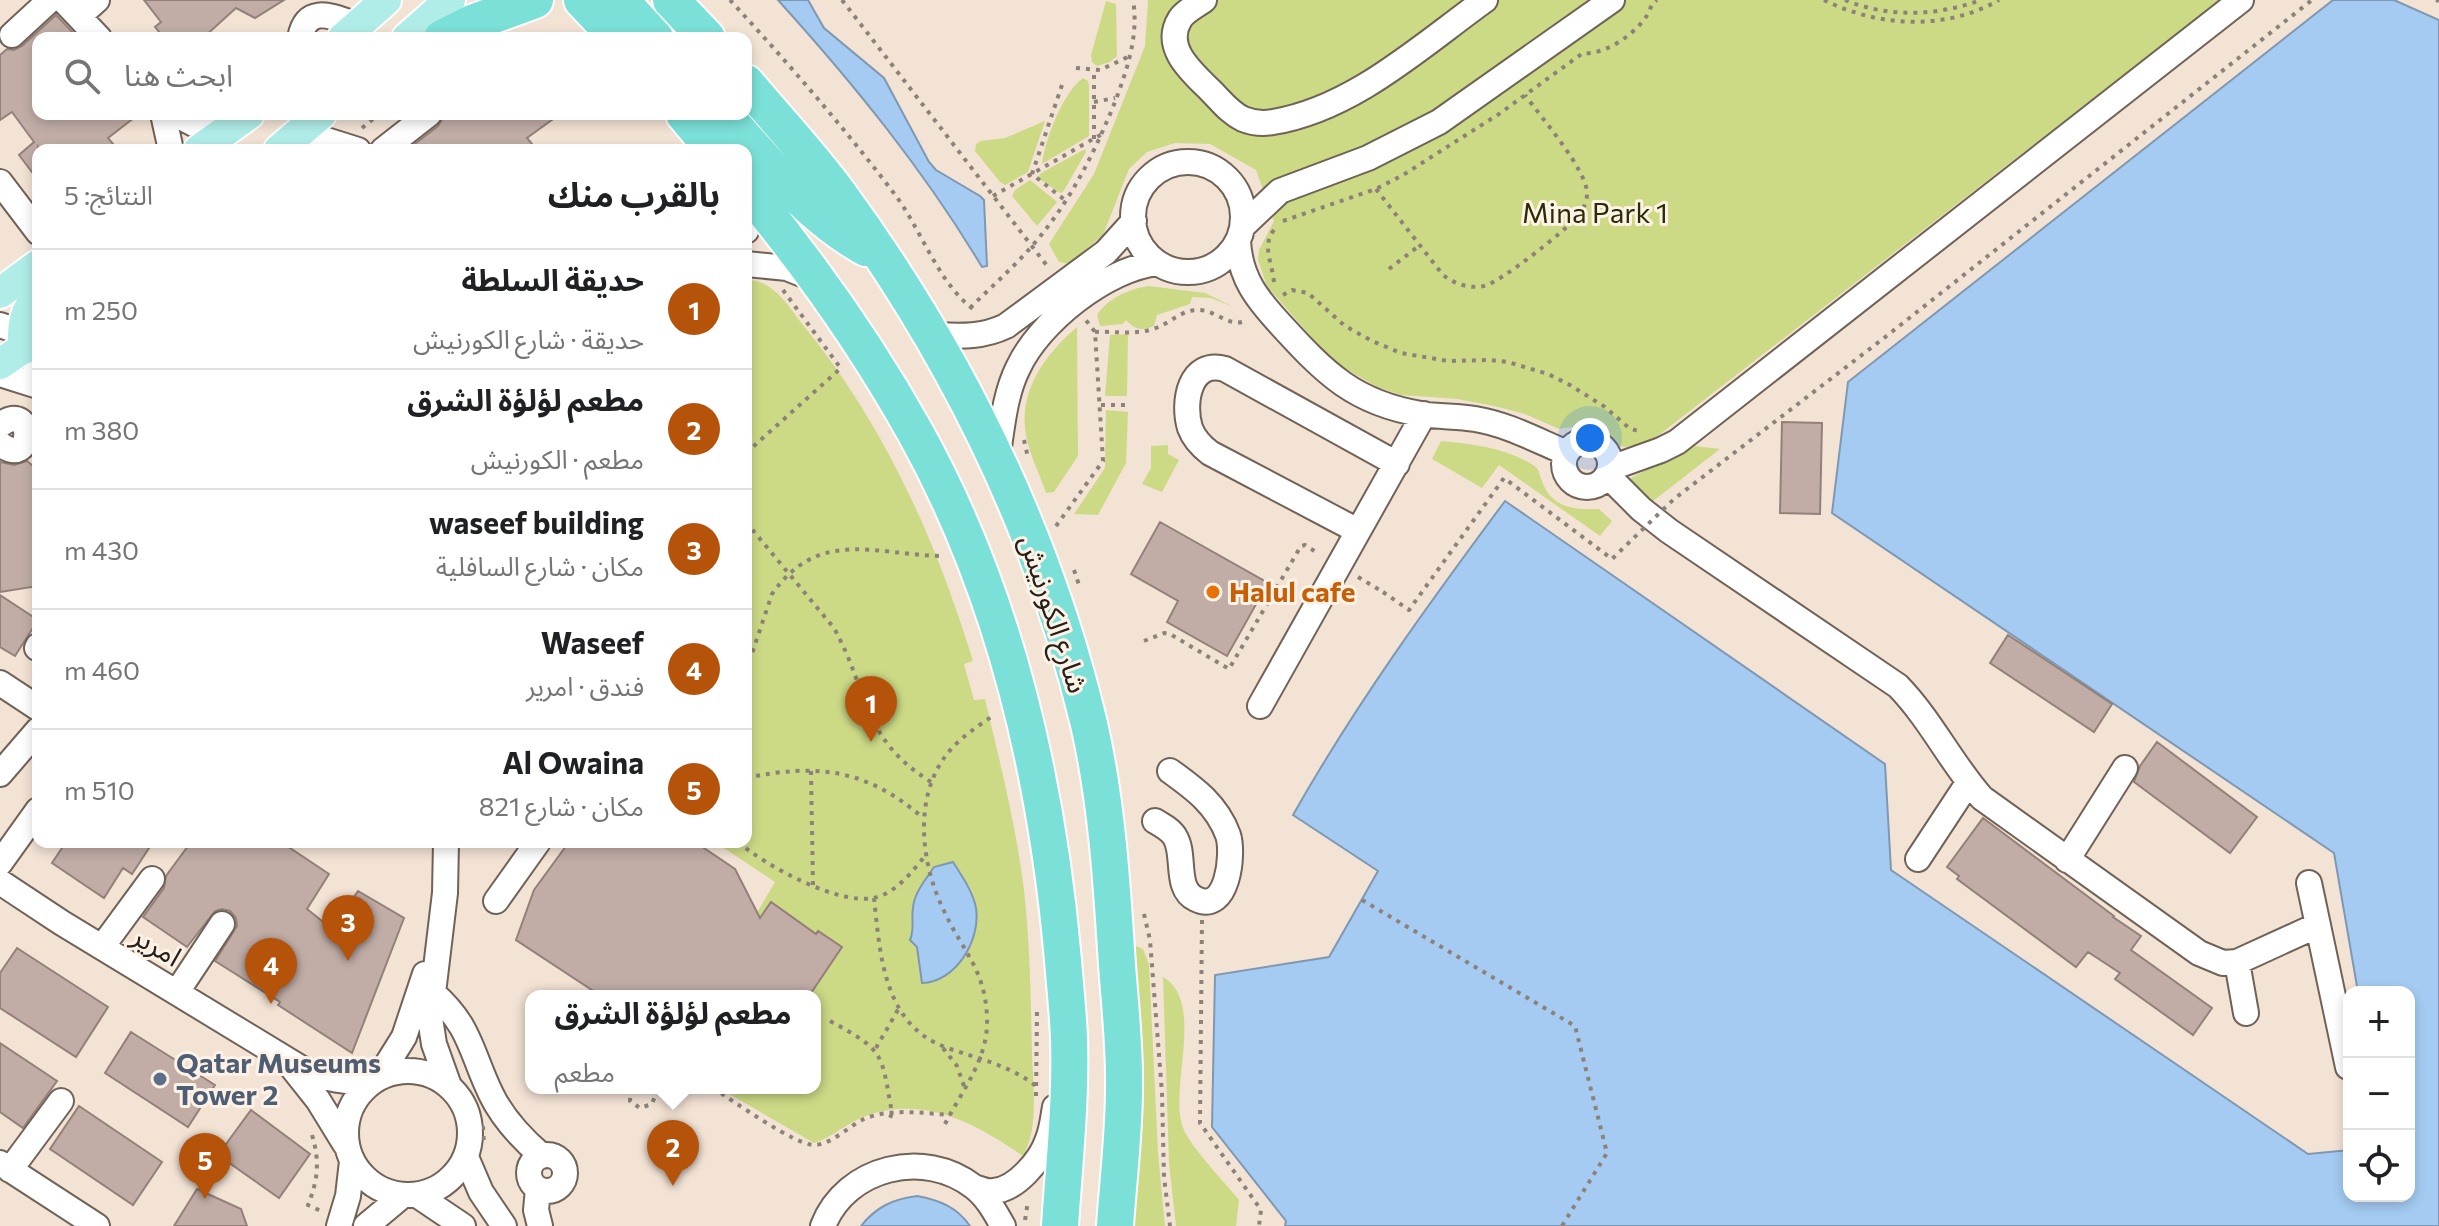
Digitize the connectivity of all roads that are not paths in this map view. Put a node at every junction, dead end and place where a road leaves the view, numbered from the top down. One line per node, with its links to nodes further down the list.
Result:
1 (50, 0): 23 (street)
2 (386, 0): 16 (main road)
3 (450, 0): 17 (main road)
4 (535, 0): 18 (highway)
5 (581, 0): 19 (highway)
6 (620, 0): 20 (highway)
7 (671, 0): 21 (highway)
8 (691, 0): 22 (highway)
9 (1485, 0): 12 (street)
10 (1612, 0): 42 (street)
11 (2241, 0): 67 (street)
12 (1193, 4)
13 (80, 5): 14 (street)
14 (96, 32)
15 (302, 32): 16 (street)
16 (351, 32)
17 (414, 32)
18 (454, 32)
19 (612, 32)
20 (649, 32)
21 (701, 32)
22 (703, 32)
23 (12, 35)
24 (752, 90): 47 (highway, شارع الكورنيش)
25 (164, 120): 33 (street)
26 (186, 120): 34 (street)
27 (243, 120): 34 (main road)
28 (258, 120): 34 (main road)
29 (421, 120): 36 (street)
30 (689, 120): 37 (highway)
31 (728, 120): 38 (highway)
32 (300, 132): 35 (street)
33 (170, 144)
34 (218, 144)
35 (339, 144)
36 (391, 144)
37 (709, 144)
38 (750, 144)
39 (752, 146): 47 (highway)
40 (1228, 179): 42 (street); 44 (street); 46 (street)
41 (0, 182): 45 (street)
42 (1294, 184): 46 (street)
43 (752, 195): 52 (highway, شارع الكورنيش)
44 (1134, 221): 48 (street); 56 (street)
45 (32, 224)
46 (1240, 234): 51 (street); 55 (street)
47 (881, 256): 56 (highway, شارع الكورنيش)
48 (1158, 263): 51 (street); 65 (street)
49 (752, 265): 52 (street)
50 (32, 269): 53 (main road)
51 (1192, 272): 55 (street)
52 (817, 280): 96 (highway, شارع الكورنيش)
53 (0, 293)
54 (32, 304): 57 (main road)
55 (1263, 305): 60 (street)
56 (932, 335): 65 (highway, شارع الكورنيش)
57 (24, 346)
58 (0, 374): 59 (street)
59 (32, 384)
60 (1424, 414): 64 (street); 66 (street)
61 (0, 425): 63 (street)
62 (0, 444): 63 (street)
63 (32, 444)
64 (1567, 453): 67 (street); 67 (street)
65 (997, 460): 116 (highway, شارع الكورنيش)
66 (1397, 464): 68 (street); 68 (street)
67 (1610, 472): 76 (street)
68 (1358, 531): 71 (street)
69 (0, 683): 70 (street)
70 (32, 704)
71 (1260, 706)
72 (32, 737): 75 (street)
73 (2125, 768): 82 (street)
74 (1170, 771): 78 (street)
75 (0, 774)
76 (1968, 783): 81 (street); 82 (street)
77 (32, 818): 83 (street)
78 (1155, 821)
79 (446, 848): 88 (street)
80 (532, 848): 87 (street)
81 (1918, 859)
82 (2067, 860): 92 (street)
83 (0, 863)
84 (152, 879): 91 (street)
85 (0, 882): 91 (street, امرير)
86 (2309, 883): 90 (street)
87 (496, 901)
88 (442, 918): 94 (street); 99 (street)
89 (222, 924): 93 (street)
90 (2318, 925): 92 (street); 98 (street)
91 (102, 947): 93 (street, امرير)
92 (2237, 962): 95 (street)
93 (177, 992): 97 (street, امرير)
94 (433, 993): 100 (street); 112 (street)
95 (2246, 1013)
96 (1069, 1038): 105 (street); 115 (highway, شارع الكورنيش)
97 (285, 1058): 99 (street, امرير); 102 (street, امرير)
98 (2346, 1058)
99 (375, 1080): 100 (street); 102 (street)
100 (449, 1086): 103 (street)
101 (61, 1101): 104 (street)
102 (350, 1154): 106 (street); 107 (street)
103 (475, 1155): 106 (street); 111 (street)
104 (5, 1166): 108 (street)
105 (974, 1187): 113 (street); 114 (street)
106 (410, 1195): 109 (street); 110 (street)
107 (340, 1224)
108 (97, 1226)
109 (366, 1226)
110 (463, 1226)
111 (504, 1226)
112 (540, 1226)
113 (823, 1226)
114 (1003, 1226)
115 (1060, 1226)
116 (1115, 1226)

